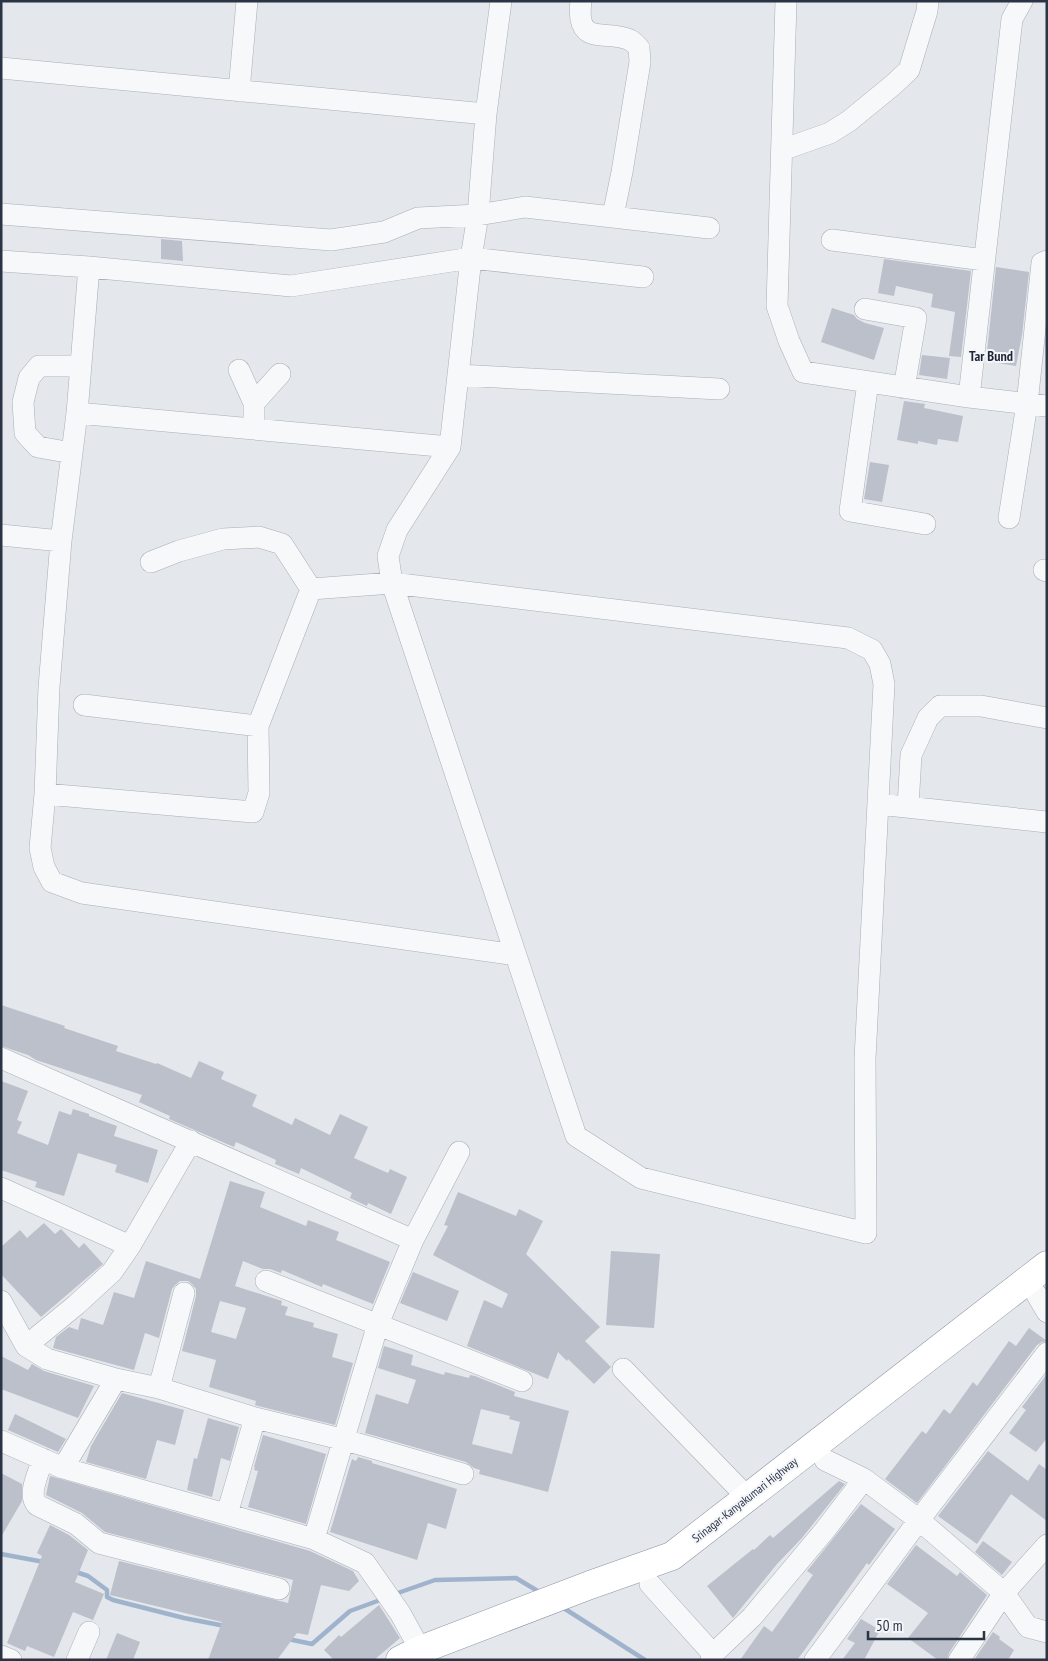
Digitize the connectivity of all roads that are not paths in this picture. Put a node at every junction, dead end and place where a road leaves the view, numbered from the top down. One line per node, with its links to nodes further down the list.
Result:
1 (247, 1): 8 (street)
2 (501, 1): 9 (street)
3 (581, 1): 13 (street)
4 (786, 1): 10 (street)
5 (928, 1): 10 (street)
6 (1022, 1): 17 (street)
7 (1, 68): 8 (street)
8 (238, 91): 9 (street)
9 (486, 114): 12 (street)
10 (782, 150): 27 (street)
11 (1, 214): 12 (street)
12 (478, 215): 13 (street); 16 (street)
13 (613, 216): 14 (street)
14 (709, 228)
15 (832, 240): 17 (street)
16 (471, 258): 20 (street); 21 (street); 26 (street)
17 (984, 260): 30 (street)
18 (1, 261): 20 (street)
19 (1047, 261): 32 (street)
20 (89, 267): 23 (street)
21 (643, 276)
22 (865, 309): 28 (street)
23 (81, 366): 33 (street); 36 (street)
24 (239, 370): 31 (street)
25 (280, 374): 31 (street)
26 (458, 375): 29 (street); 35 (street)
27 (868, 382): 28 (street); 38 (street)
28 (904, 388): 30 (street)
29 (719, 389)
30 (969, 397): 32 (street)
31 (254, 403): 34 (street)
32 (1037, 405): 37 (street)
33 (77, 414): 34 (street); 36 (street)
34 (254, 429): 35 (street)
35 (450, 447): 42 (street)
36 (72, 453): 40 (street)
37 (1009, 518)
38 (925, 524)
39 (1, 535): 40 (street)
40 (61, 541): 47 (street)
41 (151, 562): 43 (street)
42 (392, 583): 43 (street); 48 (street); 51 (street)
43 (311, 589): 46 (street)
44 (84, 705): 46 (street)
45 (1047, 718): 49 (street)
46 (258, 726): 47 (street)
47 (45, 794): 51 (street)
48 (878, 804): 49 (street); 51 (street)
49 (908, 807): 50 (street)
50 (1047, 822)
51 (516, 955)
52 (1, 1058): 53 (street)
53 (192, 1141): 56 (street); 57 (street)
54 (459, 1152): 56 (street)
55 (1, 1188): 57 (street)
56 (413, 1240): 63 (street)
57 (130, 1246): 64 (street)
58 (1047, 1265): 78 (highway, Srinagar-Kanyakumari Highway)
59 (266, 1281): 63 (street)
60 (184, 1293): 69 (street)
61 (1043, 1298): 74 (highway, Srinagar-Kanyakumari Highway)
62 (1, 1301): 64 (street)
63 (378, 1324): 68 (street); 71 (street)
64 (26, 1346): 67 (street)
65 (1047, 1353): 80 (street)
66 (623, 1369): 78 (street)
67 (116, 1379): 69 (street); 75 (street)
68 (522, 1381)
69 (159, 1388): 70 (street)
70 (255, 1418): 71 (street); 79 (street)
71 (345, 1440): 76 (street); 81 (street)
72 (1, 1441): 73 (street)
73 (43, 1460): 75 (street); 84 (street)
74 (825, 1460): 77 (street); 83 (highway, Srinagar-Kanyakumari Highway)
75 (63, 1468): 79 (street)
76 (463, 1474)
77 (864, 1479): 80 (street); 91 (street)
78 (748, 1498): 86 (highway, Srinagar-Kanyakumari Highway)
79 (228, 1514): 81 (street)
80 (919, 1520): 85 (street); 94 (street)
81 (314, 1539): 90 (street)
82 (1047, 1545): 85 (street)
83 (650, 1584): 86 (highway, Srinagar-Kanyakumari Highway); 91 (street)
84 (279, 1589)
85 (1004, 1593): 88 (street); 95 (street)
86 (594, 1594): 90 (highway, Srinagar-Kanyakumari Highway)
87 (89, 1632): 93 (street)
88 (1047, 1632)
89 (1, 1656): 92 (street)
90 (421, 1657)
91 (712, 1657)
92 (11, 1660)
93 (77, 1660)
94 (815, 1660)
95 (959, 1660)

